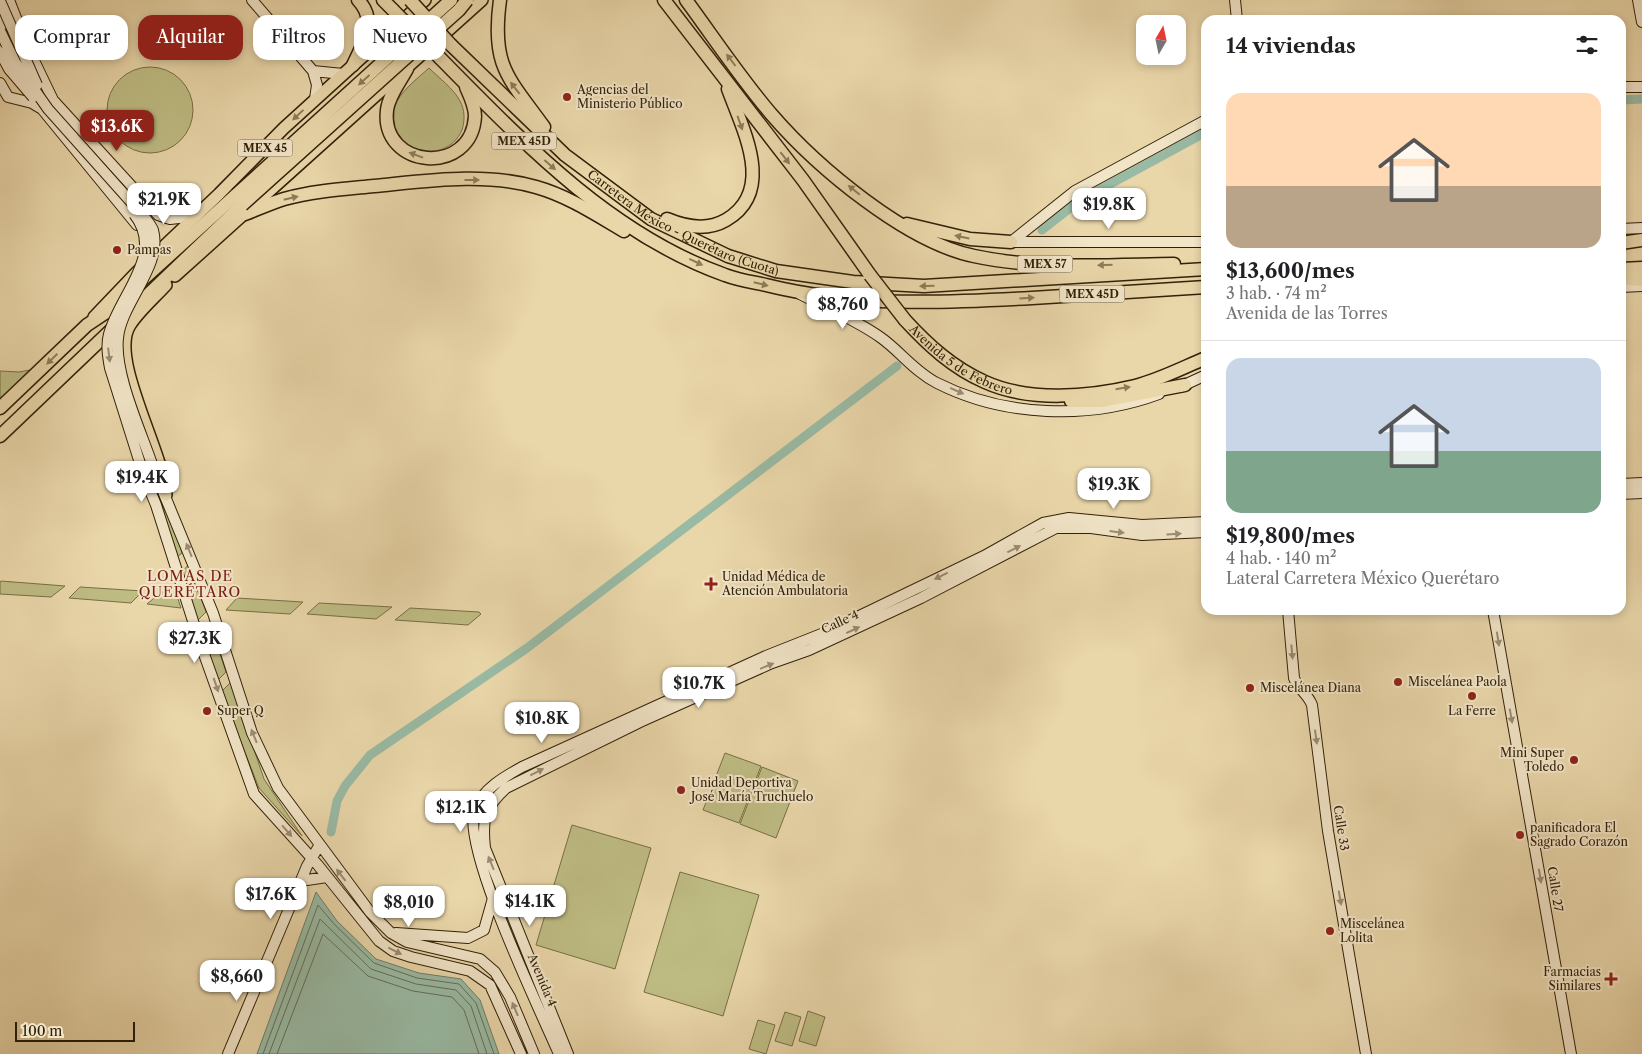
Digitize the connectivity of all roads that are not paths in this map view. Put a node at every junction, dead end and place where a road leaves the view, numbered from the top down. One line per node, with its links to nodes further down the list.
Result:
1 (9, 0): 21 (main road)
2 (252, 0): 24 (main road)
3 (358, 0): 22 (highway)
4 (383, 0): 28 (highway, MEX 45D, bridge)
5 (410, 0): 35 (highway, Carretera México - Querétaro (Cuota) / MEX 45D, bridge)
6 (425, 0): 22 (main road, MEX 45)
7 (451, 0): 37 (highway, MEX 45, one-way to 37, bridge)
8 (467, 0): 37 (highway, MEX 45, bridge)
9 (482, 0): 23 (main road, MEX 45)
10 (500, 0): 35 (highway, one-way to 10)
11 (664, 0): 26 (highway, Avenida 5 de Febrero)
12 (686, 0): 39 (highway, MEX 57, one-way to 12)
13 (1235, 0): 17 (main road)
14 (1638, 0): 18 (main road)
15 (0, 1): 33 (main road, bridge)
16 (0, 12): 21 (main road)
17 (1236, 15)
18 (1642, 22)
19 (0, 31): 33 (main road, bridge)
20 (0, 52): 83 (main road, one-way to 83, bridge)
21 (35, 64): 27 (main road)
22 (353, 65): 25 (main road, MEX 45)
23 (407, 69): 28 (highway, one-way to 23); 37 (main road, MEX 45)
24 (313, 71): 25 (main road); 32 (main road)
25 (343, 74): 32 (main road, MEX 45)
26 (723, 77): 36 (highway, one-way to 36); 66 (highway, Avenida 5 de Febrero, one-way to 66, bridge)
27 (43, 80): 33 (main road); 38 (main road)
28 (464, 82): 46 (highway, Carretera México - Querétaro (Cuota) / MEX 45D, one-way to 46)
29 (0, 83): 33 (main road)
30 (1626, 87): 31 (main road)
31 (1642, 87)
32 (315, 99): 38 (main road, MEX 45, one-way to 38)
33 (44, 109): 53 (main road); 75 (main road, bridge)
34 (1201, 123): 43 (main road)
35 (565, 156): 36 (highway, Carretera México - Querétaro (Cuota) / MEX 45D)
36 (581, 168): 50 (highway, Carretera México - Querétaro (Cuota) / MEX 45D, one-way to 36)
37 (241, 205): 46 (highway, one-way to 46); 54 (main road, MEX 45); 61 (highway, MEX 45); 62 (highway, MEX 45)
38 (196, 216): 53 (main road, MEX 45)
39 (892, 220): 43 (highway, one-way to 39); 49 (highway, MEX 57, one-way to 39)
40 (1642, 228): 41 (main road)
41 (1626, 230)
42 (1642, 240): 45 (highway)
43 (1011, 242): 44 (main road)
44 (1201, 242)
45 (1626, 242)
46 (668, 248): 60 (highway, Carretera México - Querétaro (Cuota) / MEX 45D, one-way to 60)
47 (1642, 248): 48 (highway)
48 (1626, 249)
49 (1201, 267)
50 (1201, 268)
51 (1642, 268): 52 (highway)
52 (1626, 269)
53 (136, 272): 62 (main road, MEX 45)
54 (172, 278): 61 (main road, MEX 45); 67 (main road)
55 (1626, 278): 56 (highway)
56 (1642, 280)
57 (1642, 286): 59 (main road)
58 (1201, 287): 60 (highway, Carretera México - Querétaro (Cuota) / MEX 45D, one-way to 58)
59 (1626, 287)
60 (797, 293): 65 (main road, one-way to 65)
61 (143, 299): 70 (highway, MEX 45)
62 (87, 326): 69 (highway, MEX 45, one-way to 69)
63 (1201, 360): 66 (highway, Avenida 5 de Febrero, one-way to 63)
64 (1201, 377): 65 (main road)
65 (1185, 385): 66 (highway)
66 (1022, 394)
67 (136, 395): 68 (main road); 75 (main road)
68 (119, 407)
69 (0, 408)
70 (0, 436)
71 (1642, 483): 72 (main road)
72 (1626, 484)
73 (1642, 493): 74 (main road)
74 (1626, 494)
75 (166, 495): 82 (main road, one-way to 75)
76 (1201, 522): 80 (main road, Calle 4, one-way to 80)
77 (1201, 532): 81 (main road, Calle 4, one-way to 77)
78 (1288, 615): 96 (main road, Calle 33, one-way to 96)
79 (1494, 615): 97 (main road, Calle 27, one-way to 97)
80 (499, 780): 86 (main road, Avenida 4)
81 (496, 797): 95 (main road, Avenida 4, one-way to 81)
82 (322, 849): 83 (main road); 87 (main road, one-way to 82)
83 (314, 861): 84 (main road); 85 (main road); 88 (main road)
84 (327, 877): 85 (main road); 92 (main road, one-way to 92)
85 (307, 880): 88 (main road)
86 (493, 898): 87 (main road); 94 (main road, Avenida 4)
87 (391, 932): 93 (main road, one-way to 87)
88 (257, 994): 89 (main road)
89 (245, 1022): 90 (main road); 91 (main road)
90 (228, 1054)
91 (234, 1054)
92 (521, 1054)
93 (534, 1054)
94 (560, 1054)
95 (568, 1054)
96 (1366, 1054)
97 (1571, 1054)

